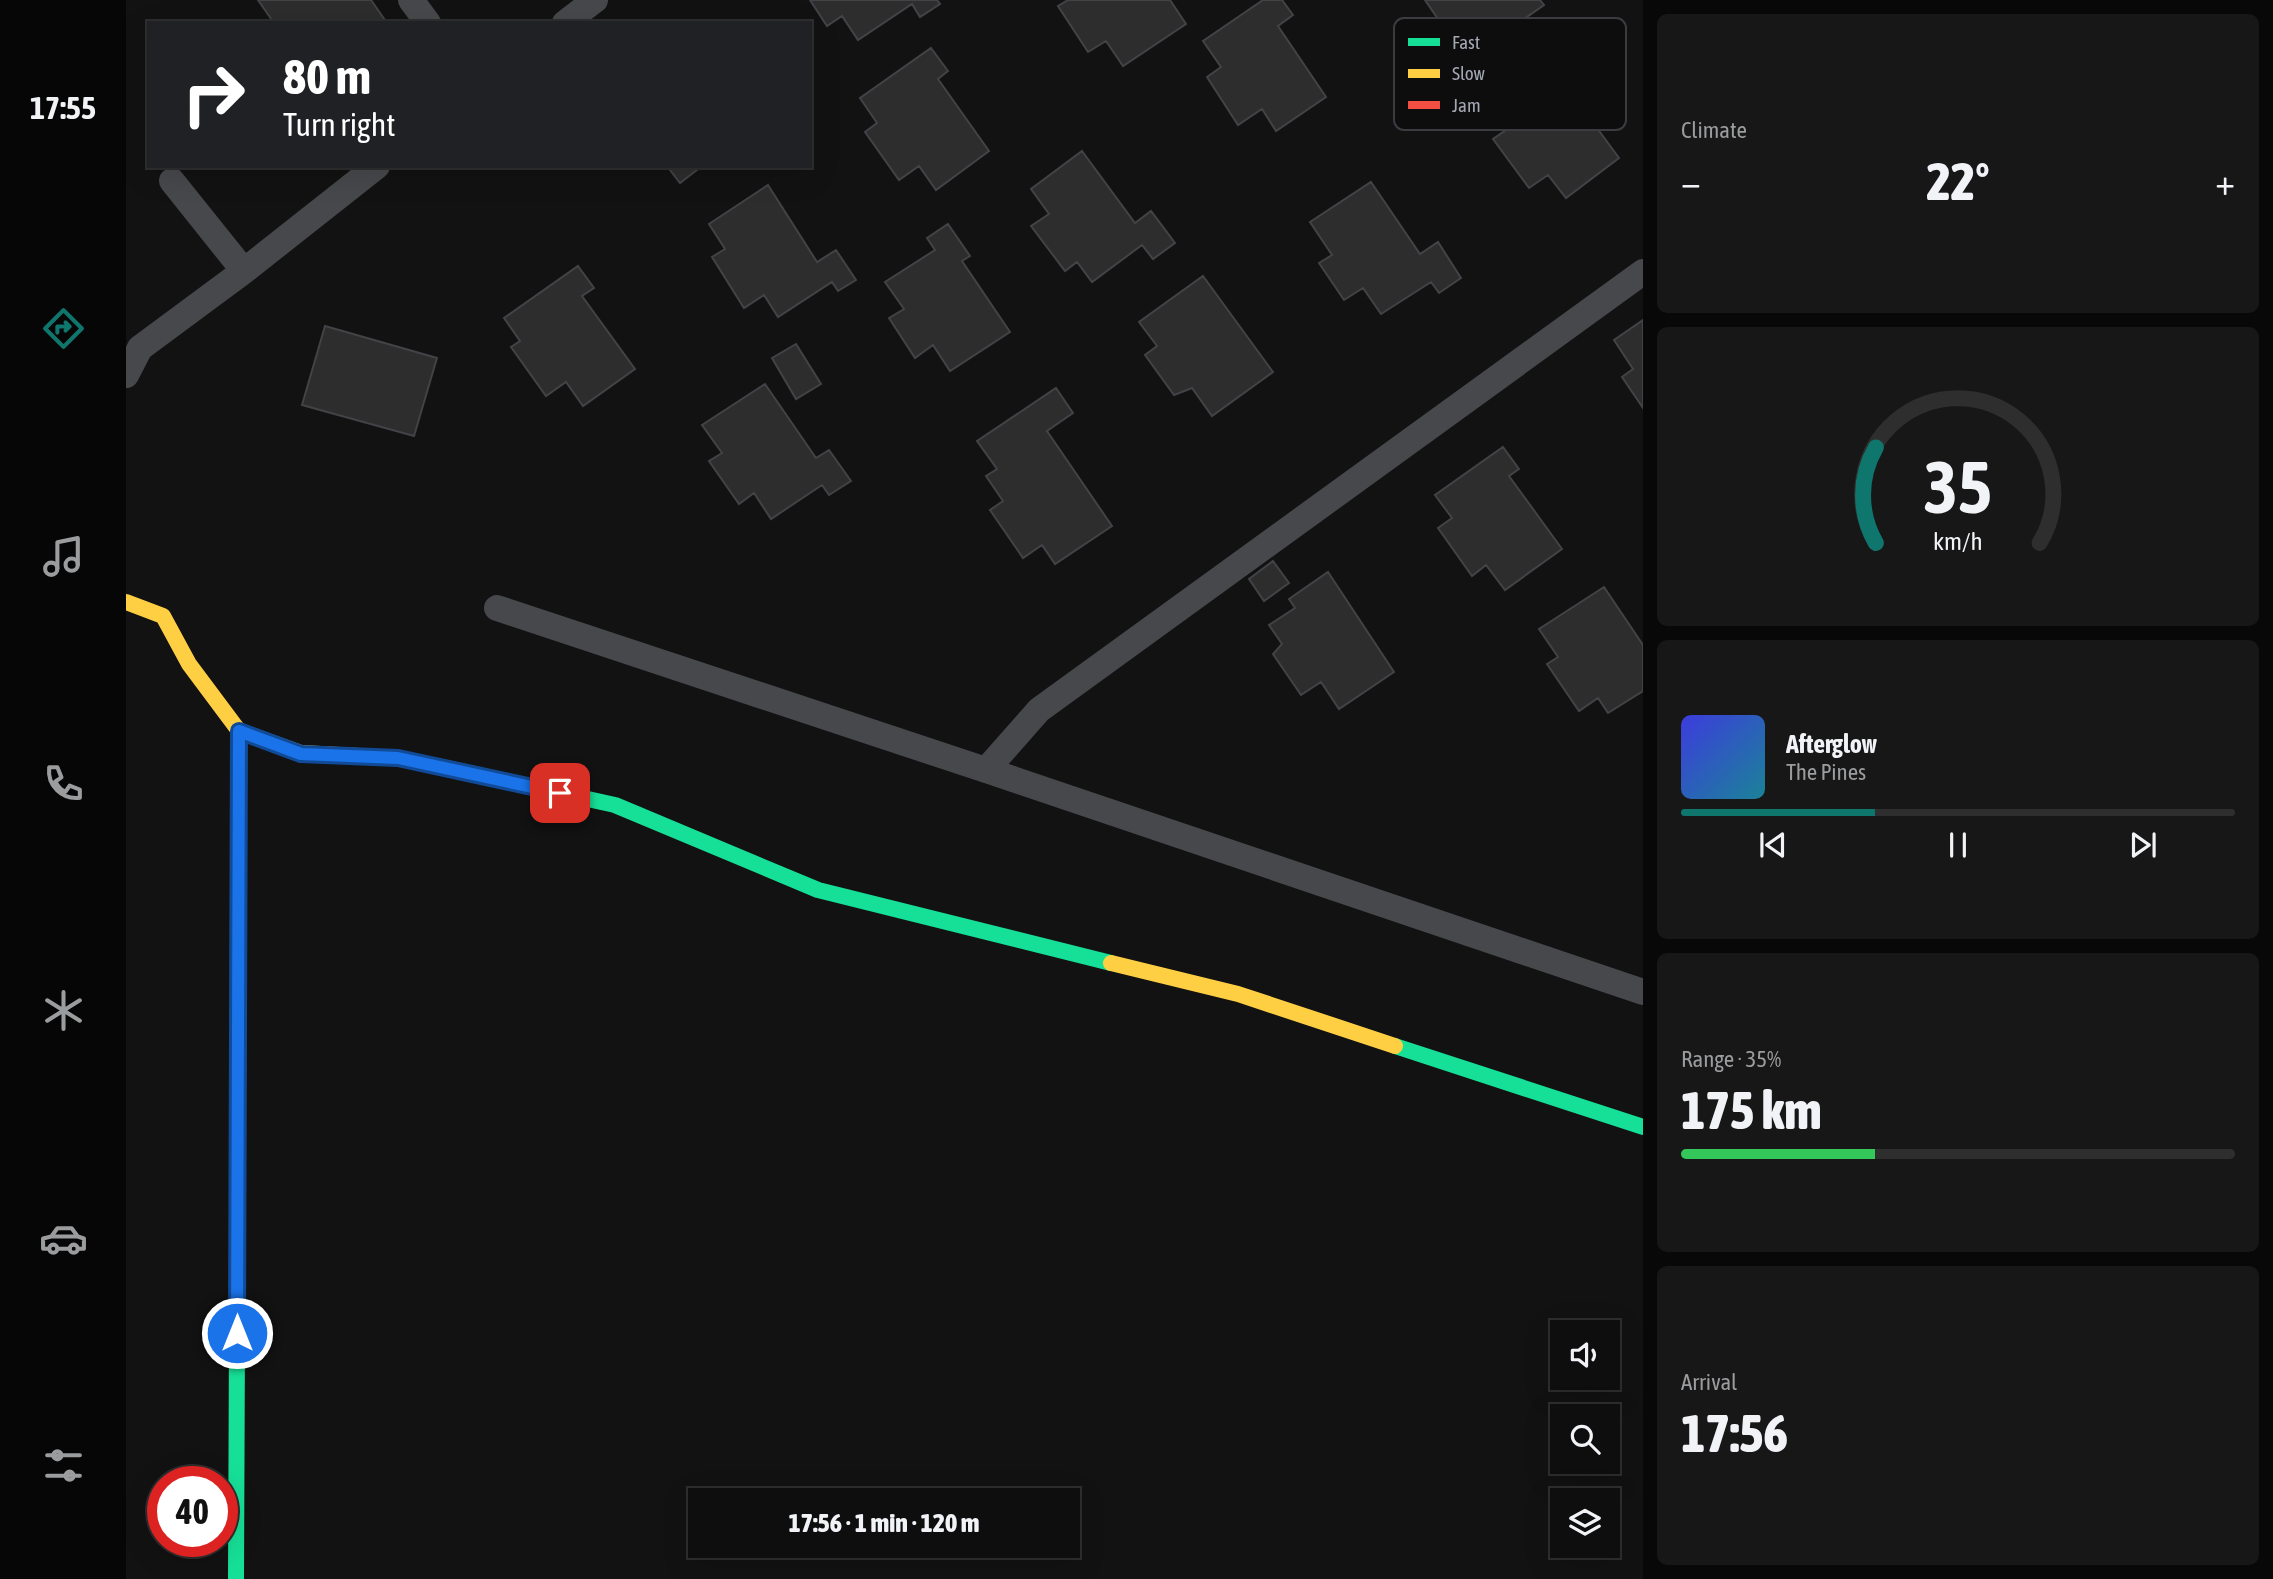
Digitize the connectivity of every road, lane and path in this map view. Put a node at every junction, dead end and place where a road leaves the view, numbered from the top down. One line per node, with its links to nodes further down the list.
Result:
1 (411, 0): 3 (lane)
2 (596, 0): 4 (lane)
3 (427, 21)
4 (568, 21)
5 (374, 168): 7 (lane)
6 (172, 181): 7 (lane)
7 (244, 271): 9 (lane)
8 (1643, 272): 13 (lane)
9 (126, 375)
10 (126, 601): 12 (street)
11 (496, 608): 13 (lane)
12 (239, 731): 15 (street); 16 (street)
13 (986, 770): 14 (lane)
14 (1643, 992)
15 (1643, 1127)
16 (236, 1579)

